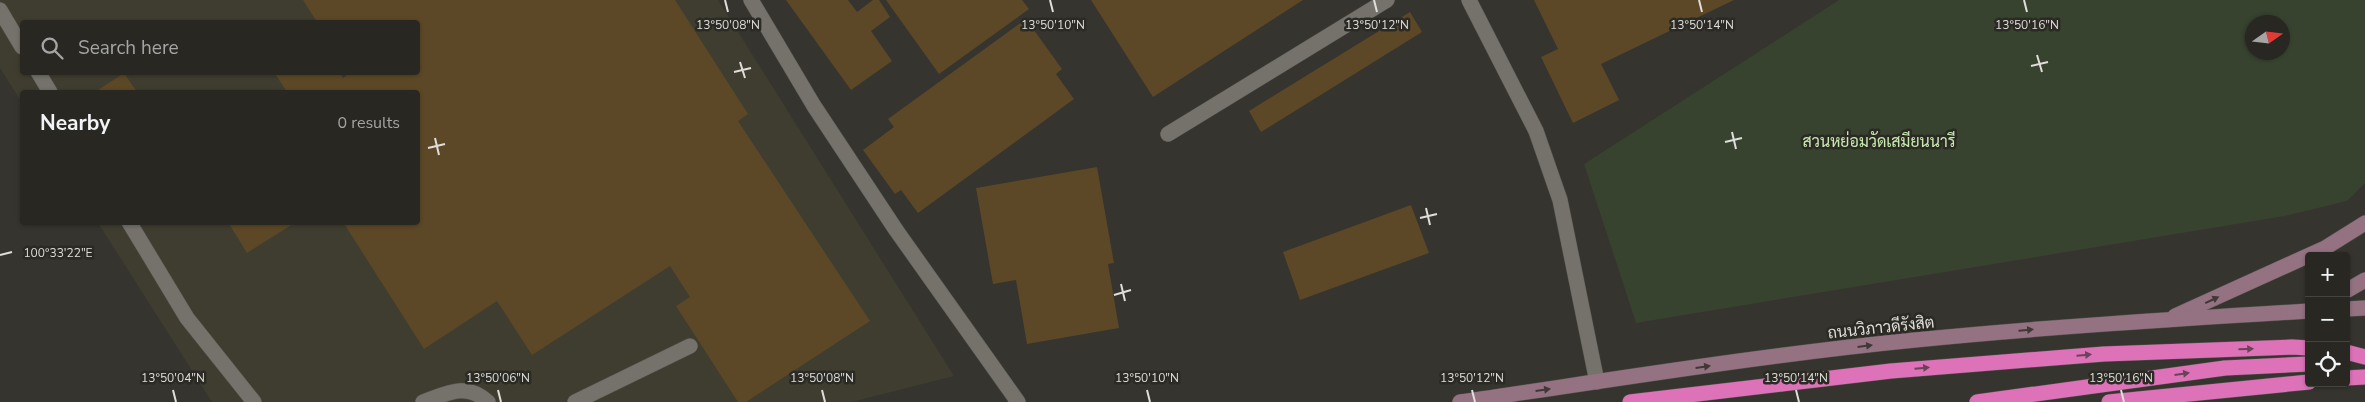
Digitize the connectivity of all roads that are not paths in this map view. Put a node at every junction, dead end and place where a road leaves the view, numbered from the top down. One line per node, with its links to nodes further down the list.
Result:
1 (751, 0): 32 (lane)
2 (1387, 0): 8 (lane)
3 (1470, 0): 26 (lane)
4 (0, 10): 5 (lane)
5 (20, 44)
6 (40, 75): 7 (lane)
7 (49, 90)
8 (1168, 134)
9 (2365, 223): 16 (main road, one-way to 9)
10 (130, 225): 28 (lane)
11 (2365, 280): 12 (main road)
12 (2350, 289)
13 (2365, 308): 14 (main road)
14 (2350, 309)
15 (2305, 311): 16 (main road, ถนนวิภาวดีรังสิต)
16 (2167, 320): 26 (main road, ถนนวิภาวดีรังสิต, one-way to 16)
17 (690, 346): 31 (lane)
18 (2305, 348): 34 (highway, one-way to 18)
19 (2350, 353): 20 (highway)
20 (2365, 356)
21 (2365, 361): 22 (highway)
22 (2350, 362)
23 (2305, 364): 35 (highway, one-way to 23)
24 (2365, 376): 25 (highway)
25 (2350, 378)
26 (1597, 382): 33 (main road, ถนนวิภาวดีรังสิต, one-way to 26)
27 (2305, 382): 36 (highway)
28 (254, 402)
29 (424, 402): 30 (lane)
30 (488, 402)
31 (575, 402)
32 (1018, 402)
33 (1460, 402)
34 (1630, 402)
35 (1977, 402)
36 (2109, 402)

